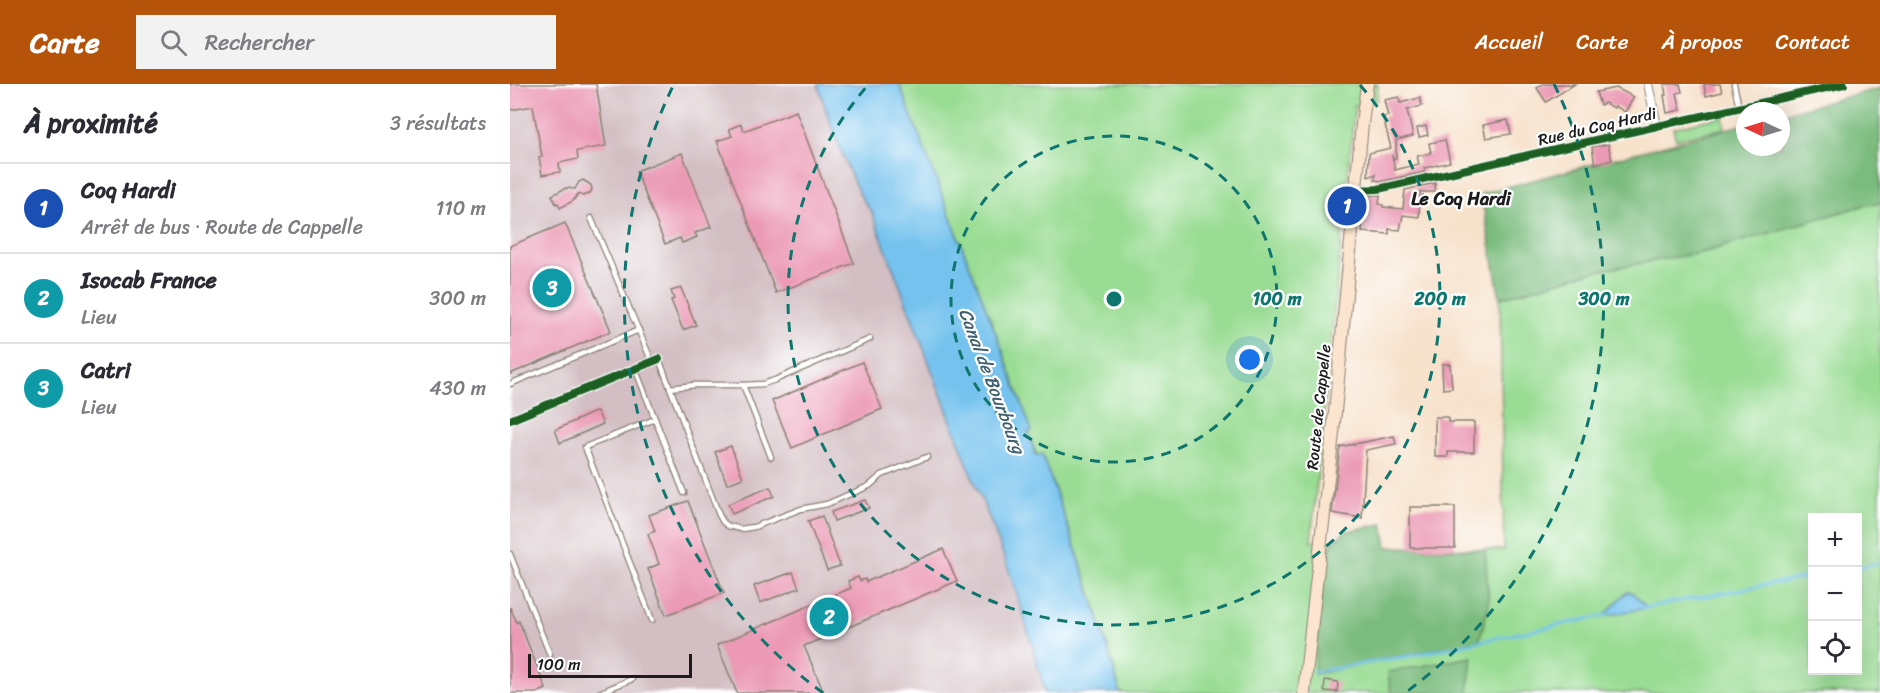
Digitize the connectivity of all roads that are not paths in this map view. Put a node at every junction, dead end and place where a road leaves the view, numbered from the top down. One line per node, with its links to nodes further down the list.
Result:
1 (1365, 84): 9 (main road, Route de Cappelle)
2 (1648, 84): 8 (street)
3 (1734, 84): 5 (lane)
4 (1844, 84): 6 (street, Rue du Coq Hardi)
5 (1737, 102)
6 (1764, 102)
7 (1736, 108): 8 (street, Rue du Coq Hardi)
8 (1657, 126): 9 (street, Rue du Coq Hardi)
9 (1356, 190): 28 (main road, Route de Cappelle)
10 (591, 218): 11 (lane)
11 (639, 330): 13 (lane); 15 (lane)
12 (870, 339): 16 (lane)
13 (655, 361): 14 (street); 17 (lane)
14 (635, 368): 18 (lane); 19 (street)
15 (510, 384)
16 (743, 385): 17 (lane); 20 (lane)
17 (670, 388): 21 (lane)
18 (655, 419): 22 (lane); 24 (lane)
19 (510, 420)
20 (771, 457)
21 (927, 457)
22 (684, 494)
23 (510, 554): 25 (lane)
24 (652, 620)
25 (550, 655)
26 (632, 679): 27 (lane)
27 (599, 693)
28 (1304, 693)

